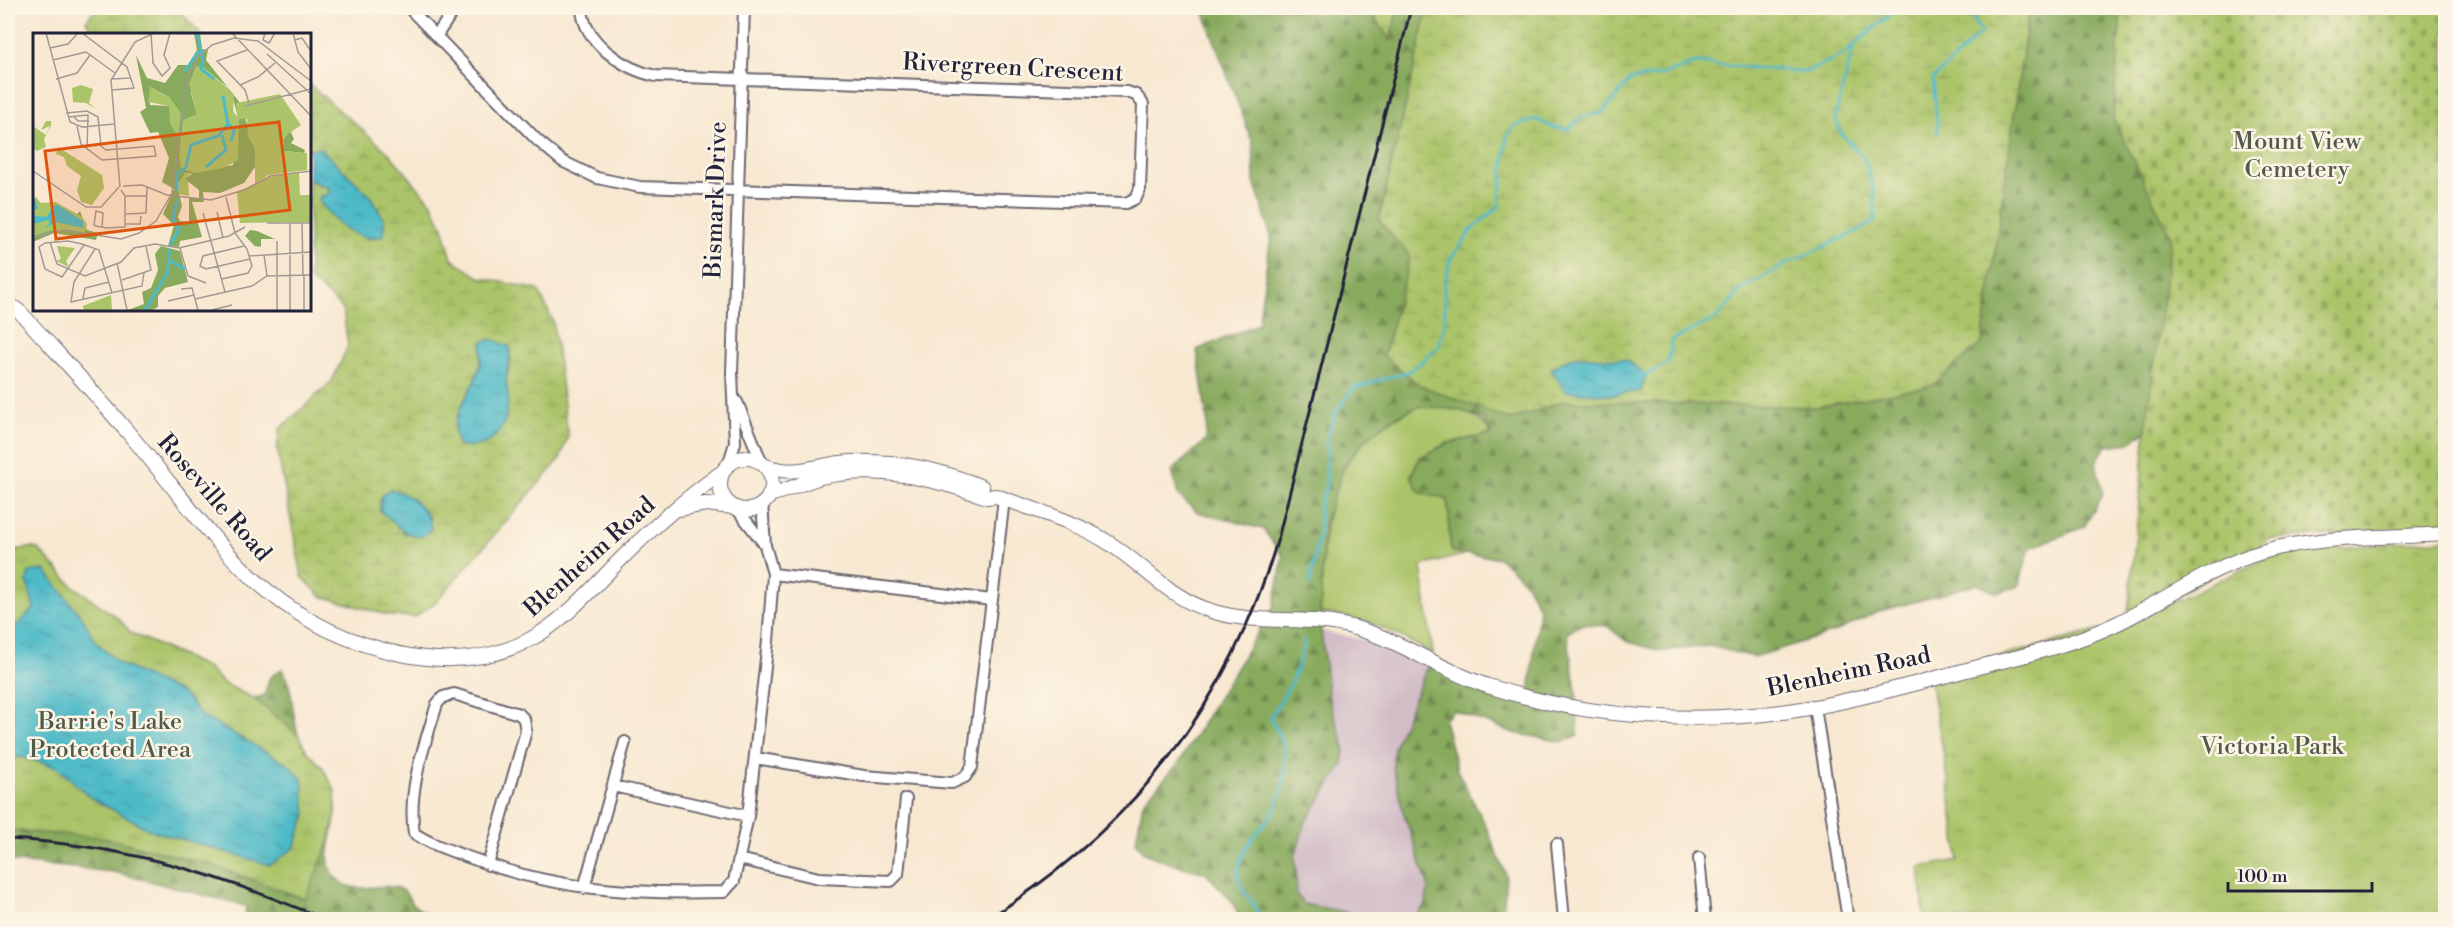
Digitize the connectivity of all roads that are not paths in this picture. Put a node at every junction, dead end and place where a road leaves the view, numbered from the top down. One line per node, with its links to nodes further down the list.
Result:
1 (409, 8): 5 (street)
2 (455, 8): 5 (street)
3 (582, 8): 6 (street)
4 (744, 8): 6 (street, Bismark Drive)
5 (437, 36): 7 (street)
6 (742, 78): 7 (street, Bismark Drive); 7 (street, Rivergreen Crescent)
7 (738, 190): 9 (street, Bismark Drive)
8 (8, 303): 20 (main road, Roseville Road)
9 (733, 393): 10 (street, Bismark Drive); 11 (street, Bismark Drive)
10 (763, 464): 11 (main road); 12 (main road, Blenheim Road); 13 (main road)
11 (724, 469): 14 (main road); 15 (main road, Blenheim Road)
12 (1000, 498): 13 (main road, Blenheim Road); 19 (street); 21 (main road, Blenheim Road)
13 (766, 499): 14 (main road); 17 (street)
14 (735, 508): 15 (main road, Blenheim Road); 17 (street)
15 (678, 509): 20 (main road, Blenheim Road)
16 (2445, 534): 21 (main road, Blenheim Road)
17 (765, 545): 18 (street)
18 (773, 574): 19 (street); 23 (street)
19 (993, 600): 23 (street)
20 (429, 660)
21 (1815, 707): 34 (street)
22 (625, 742): 24 (street)
23 (755, 758): 26 (street)
24 (613, 786): 26 (street); 31 (street)
25 (906, 799): 29 (street)
26 (748, 816): 29 (street)
27 (1557, 844): 32 (street)
28 (1698, 858): 33 (street)
29 (739, 860): 31 (street)
30 (488, 865): 30 (street); 31 (street)
31 (584, 888)
32 (1564, 920)
33 (1705, 920)
34 (1848, 920)

